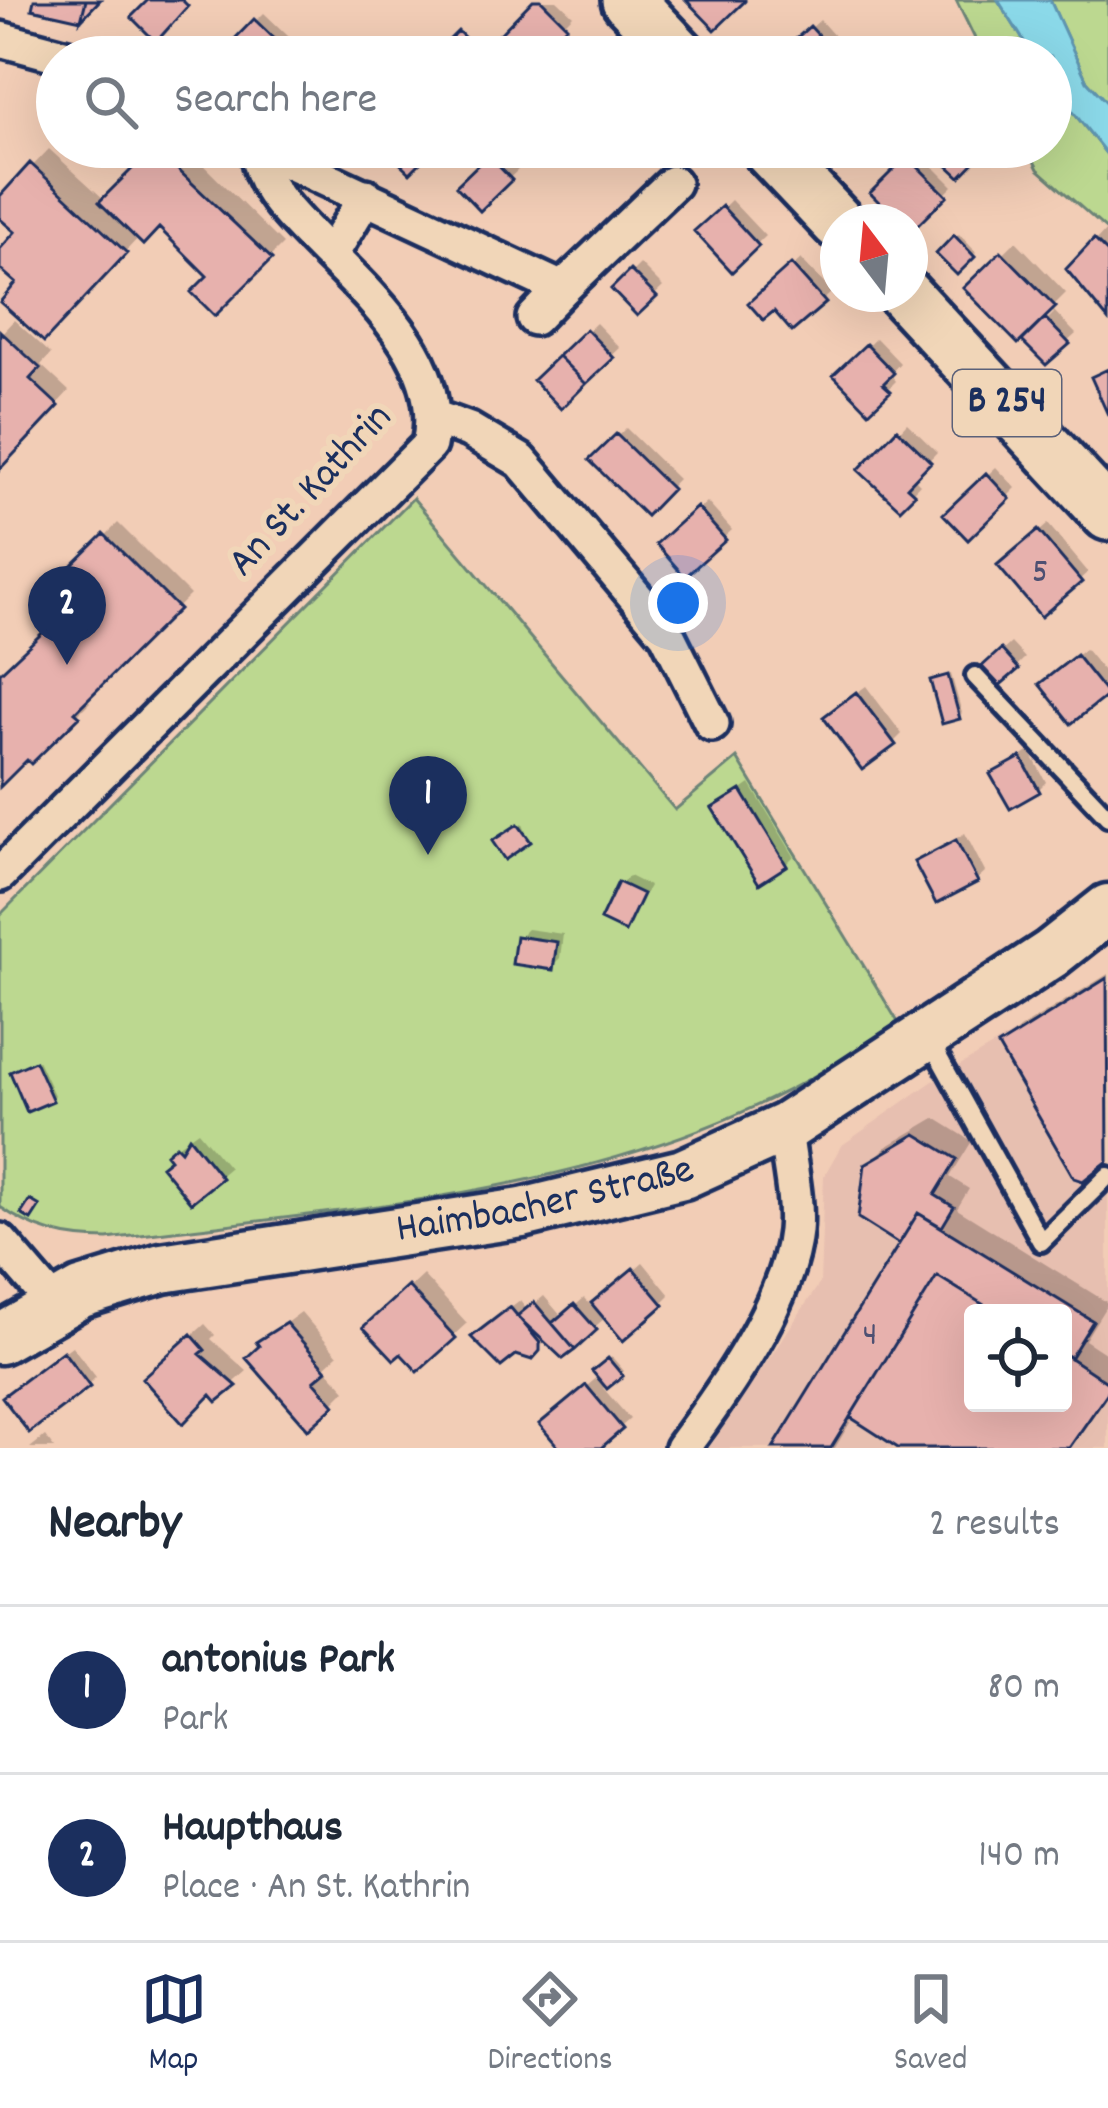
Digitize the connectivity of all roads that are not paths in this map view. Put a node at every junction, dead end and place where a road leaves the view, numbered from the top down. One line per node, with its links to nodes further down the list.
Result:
1 (628, 0): 2 (main road)
2 (662, 36)
3 (0, 39): 4 (street)
4 (36, 49)
5 (258, 168): 11 (street)
6 (304, 168): 9 (street)
7 (786, 168): 10 (main road)
8 (673, 183): 12 (street)
9 (366, 196): 11 (street); 12 (street)
10 (820, 205)
11 (332, 253): 15 (street)
12 (562, 290): 14 (street)
13 (921, 312): 16 (main road, B 254)
14 (534, 318)
15 (436, 418): 18 (street, An St. Kathrin); 20 (street, An St. Kathrin)
16 (1108, 514)
17 (975, 676): 19 (lane)
18 (712, 724)
19 (1108, 817)
20 (0, 874)
21 (1108, 909): 23 (main road, Haimbacher Straße)
22 (1108, 928): 23 (main road, Haimbacher Straße)
23 (1051, 955): 24 (main road, Haimbacher Straße)
24 (927, 1036): 25 (main road, Haimbacher Straße); 26 (lane)
25 (785, 1128): 28 (main road, Haimbacher Straße); 30 (street)
26 (1108, 1177)
27 (0, 1241): 28 (street)
28 (56, 1306): 29 (main road, Haimbacher Straße)
29 (0, 1338)
30 (682, 1448)

